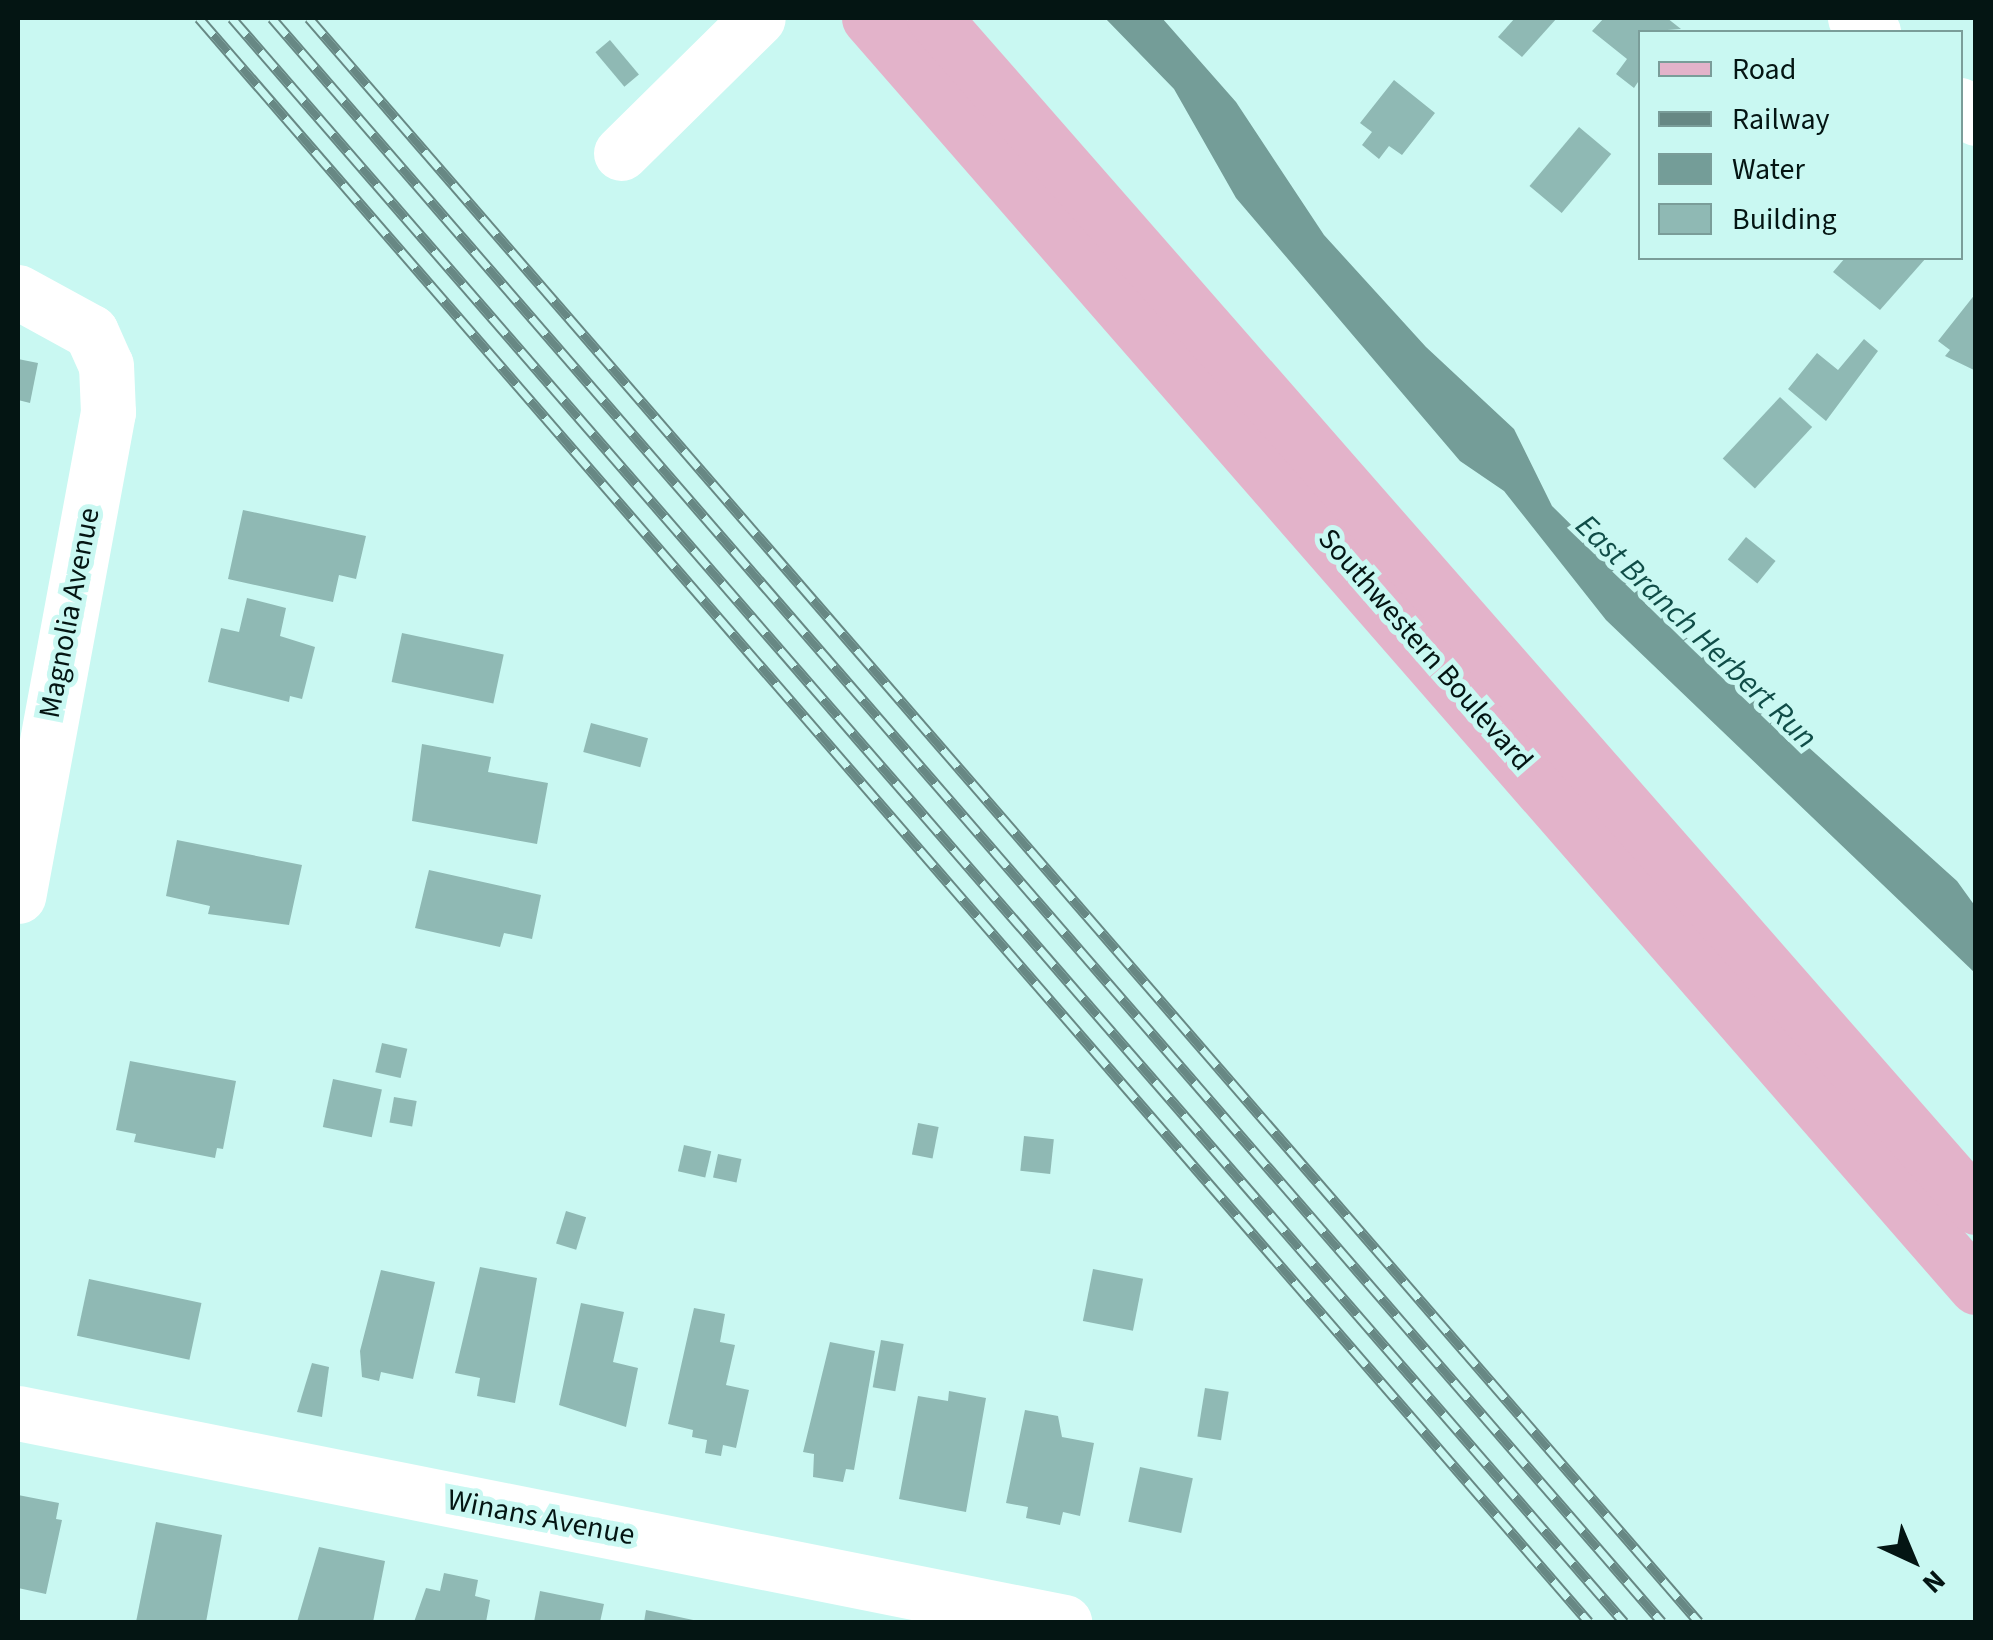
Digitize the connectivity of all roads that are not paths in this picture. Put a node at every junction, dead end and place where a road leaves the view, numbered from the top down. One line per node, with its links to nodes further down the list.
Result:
1 (758, 18): 4 (street)
2 (869, 18): 8 (main road, Southwestern Boulevard)
3 (934, 18): 7 (main road, Southwestern Boulevard)
4 (621, 153)
5 (18, 292): 6 (street, Magnolia Avenue)
6 (18, 896)
7 (1976, 1207)
8 (1976, 1288)
9 (18, 1413): 10 (street, Winans Avenue)
10 (1064, 1622)

